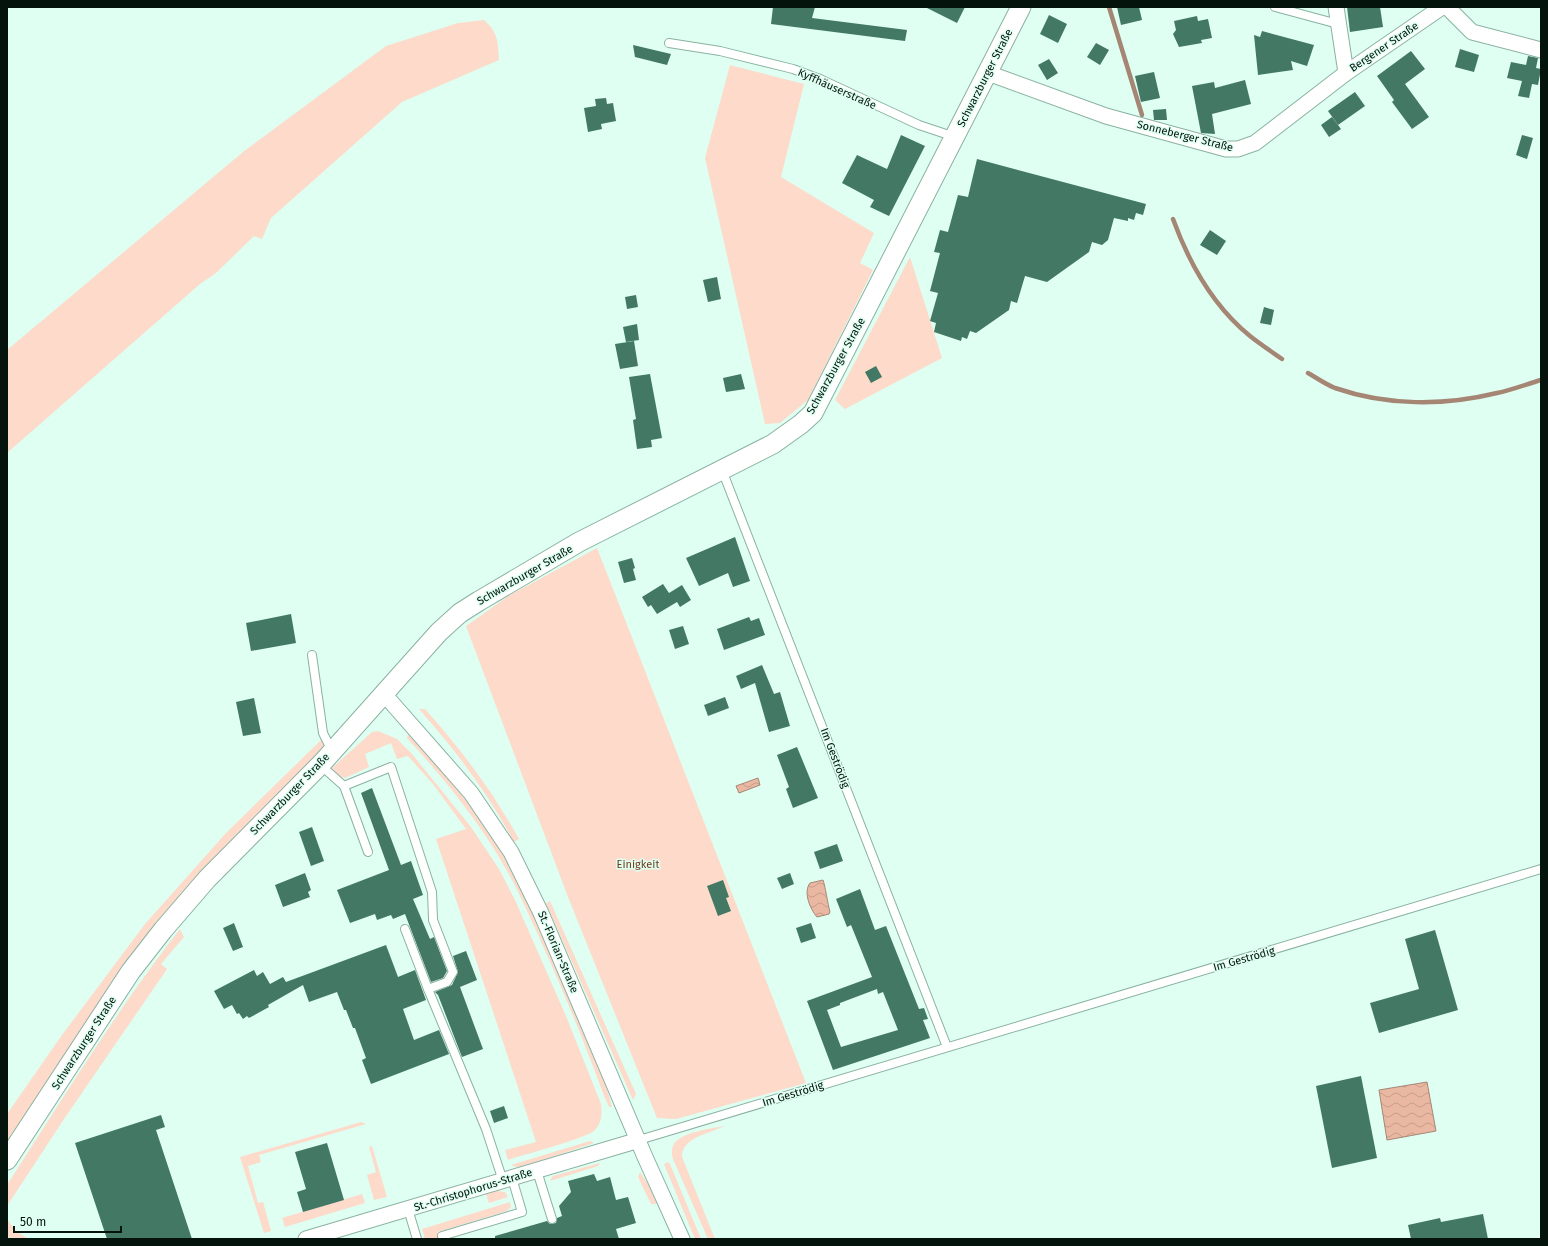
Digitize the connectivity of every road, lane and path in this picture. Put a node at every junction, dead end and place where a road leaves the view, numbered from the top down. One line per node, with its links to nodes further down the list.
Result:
1 (1021, 7): 9 (street, Schwarzburger Straße)
2 (1275, 7): 6 (lane)
3 (1336, 7): 6 (street)
4 (1442, 7): 10 (street, Bergener Straße)
5 (1447, 7): 8 (street)
6 (1338, 24): 10 (street)
7 (669, 43): 11 (lane, Kyffhäuserstraße)
8 (1541, 50)
9 (988, 73): 10 (street, Sonneberger Straße); 11 (street, Schwarzburger Straße)
10 (1346, 73)
11 (955, 137): 12 (street, Schwarzburger Straße)
12 (722, 469): 14 (street, Schwarzburger Straße); 21 (lane, Im Geströdig)
13 (312, 655): 15 (lane)
14 (384, 694): 15 (street, Schwarzburger Straße); 22 (street, St.-Florian-Straße)
15 (327, 757): 16 (lane); 23 (street, Schwarzburger Straße)
16 (344, 786): 17 (lane); 20 (lane)
17 (368, 852)
18 (1541, 869): 21 (lane, Im Geströdig)
19 (405, 929): 20 (lane)
20 (428, 989): 25 (lane)
21 (947, 1047): 22 (lane, Im Geströdig)
22 (639, 1140): 24 (street, St.-Christophorus-Straße); 31 (street, St.-Florian-Straße)
23 (7, 1160)
24 (537, 1171): 25 (street, St.-Christophorus-Straße); 27 (lane)
25 (507, 1180): 26 (street, St.-Christophorus-Straße); 28 (lane)
26 (408, 1209): 29 (street, St.-Christophorus-Straße); 30 (lane)
27 (552, 1219)
28 (442, 1236)
29 (306, 1239)
30 (417, 1239)
31 (682, 1239)

